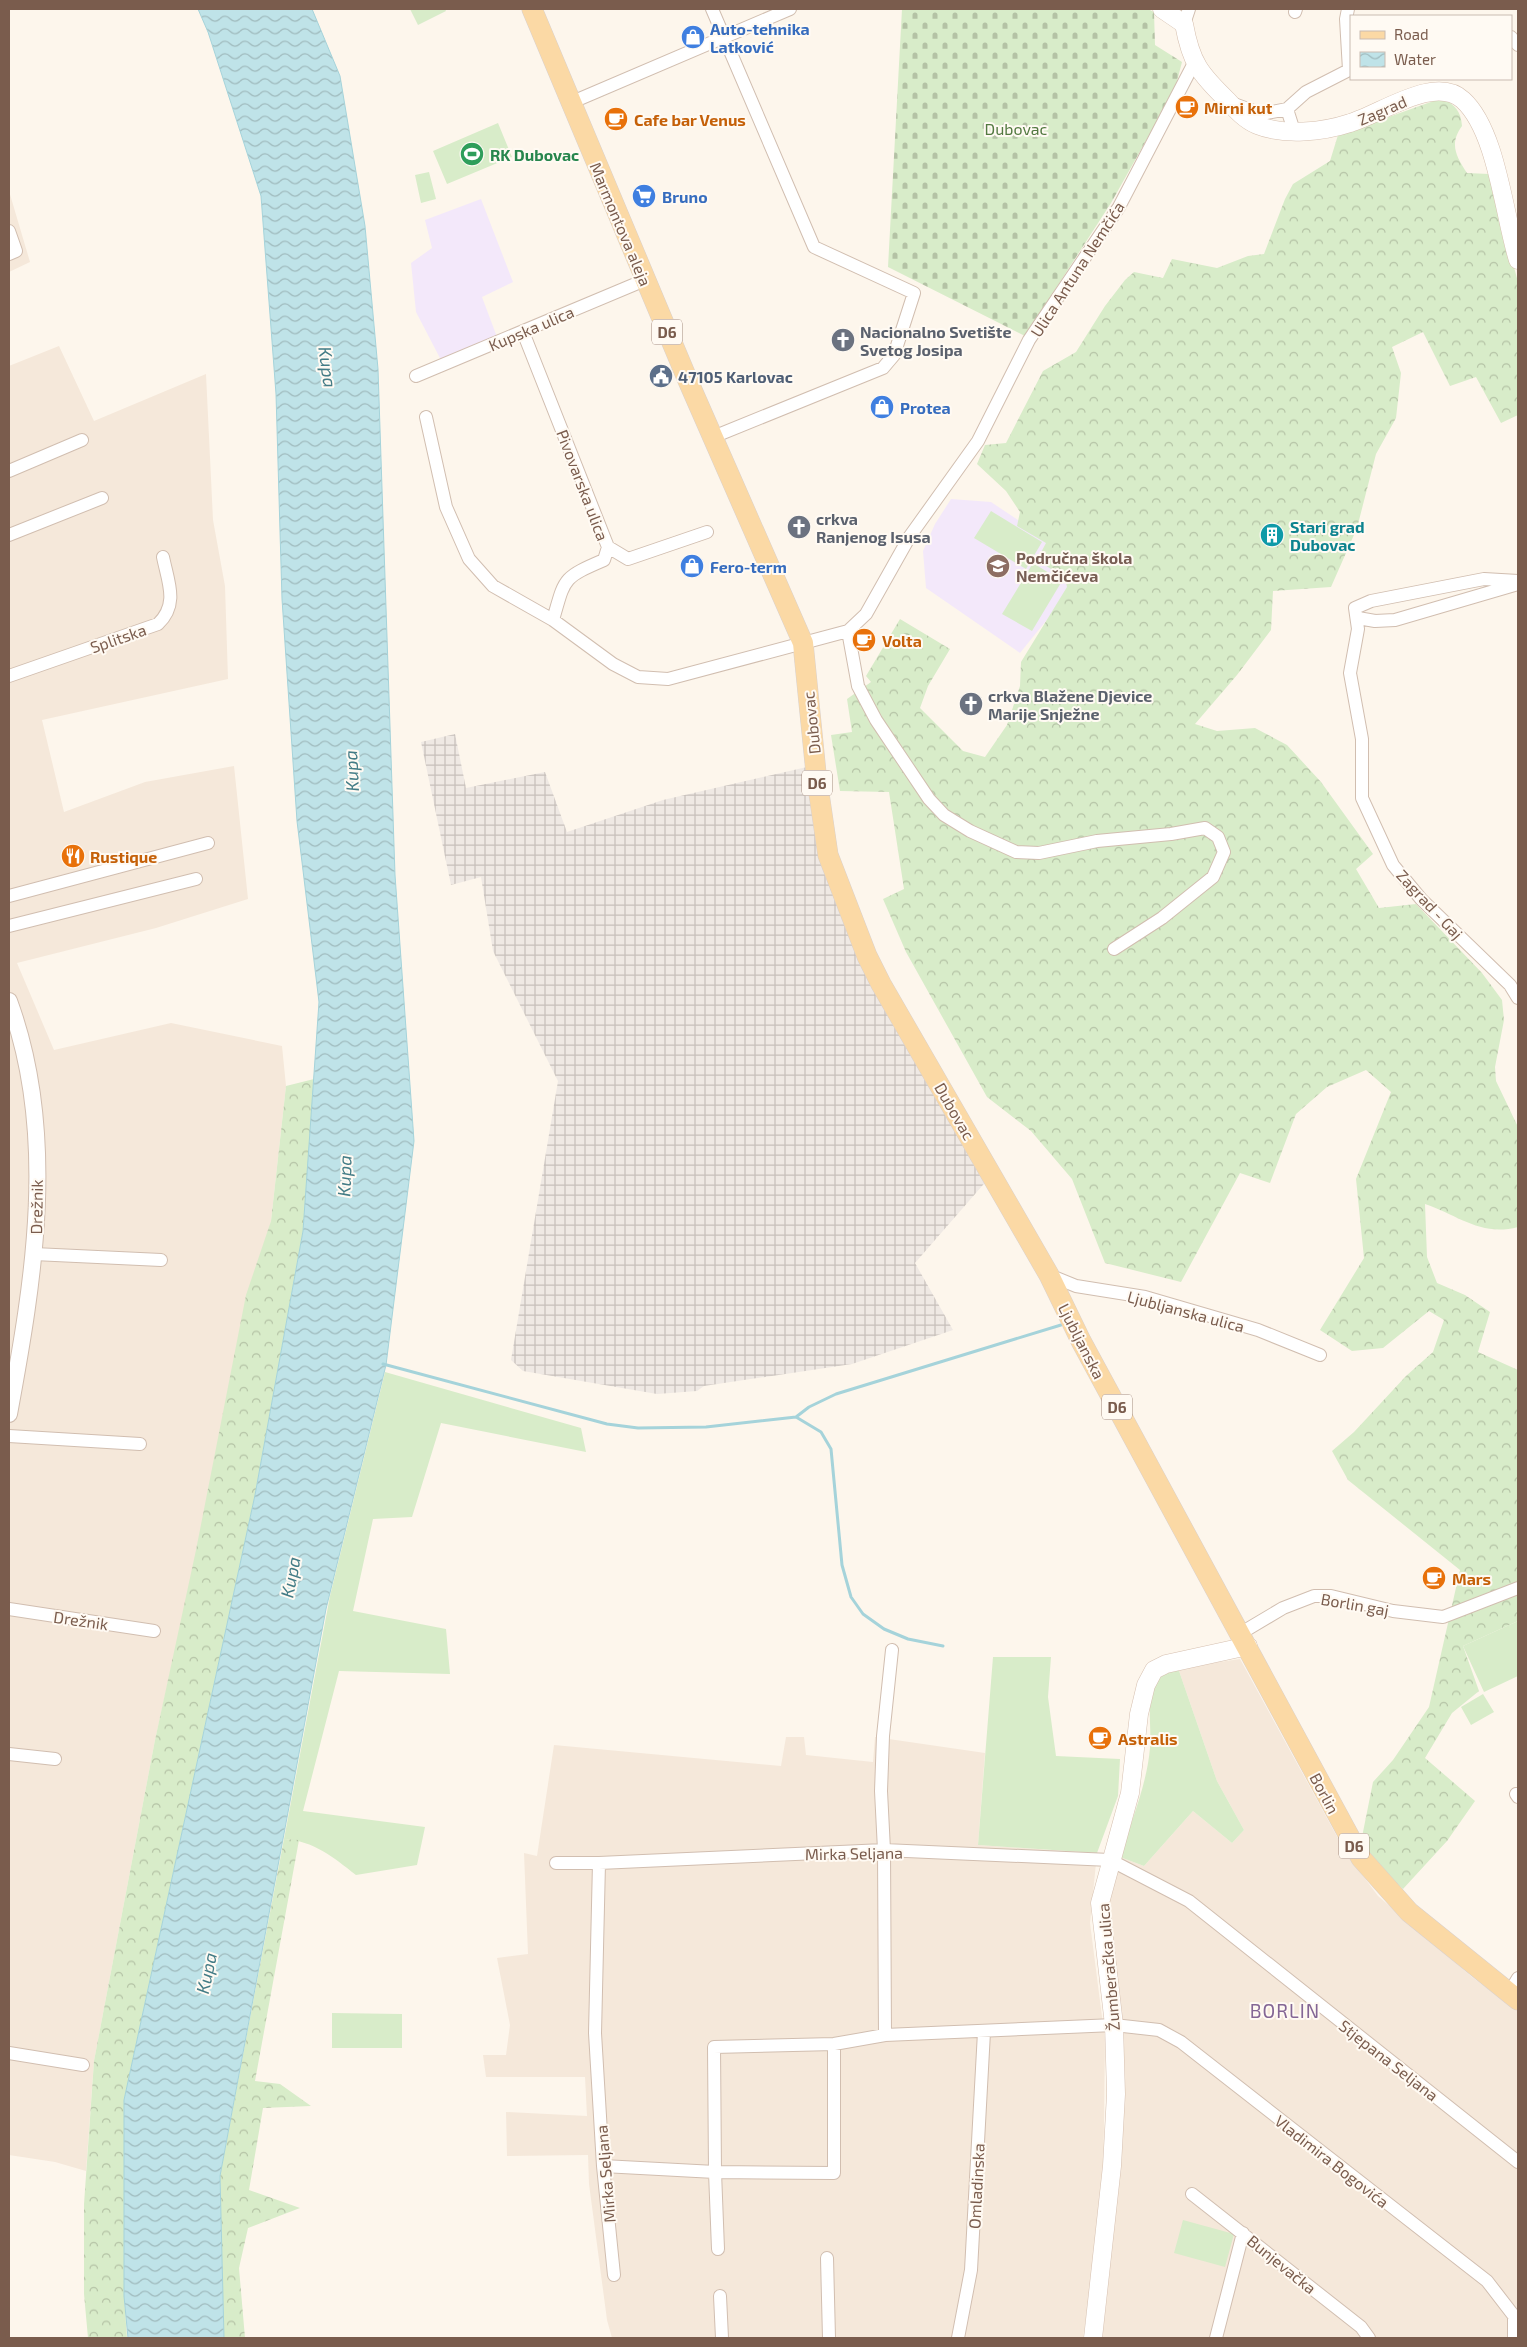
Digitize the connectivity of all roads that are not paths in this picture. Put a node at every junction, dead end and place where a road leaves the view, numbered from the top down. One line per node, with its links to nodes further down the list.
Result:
1 (532, 9): 11 (main road, Marmontova aleja / D6)
2 (712, 9): 7 (street)
3 (790, 9): 7 (street)
4 (1162, 9): 6 (main road)
5 (1348, 9): 9 (street)
6 (1187, 16): 8 (main road, Zagrad)
7 (725, 38): 11 (street); 22 (street)
8 (1194, 63): 10 (main road, Zagrad); 33 (street, Ulica Antuna Nemčića)
9 (1350, 69): 12 (street)
10 (1229, 102): 12 (street); 13 (main road, Zagrad)
11 (570, 103): 17 (main road, Marmontova aleja / D6)
12 (1287, 109): 13 (street)
13 (1294, 130): 16 (main road, Zagrad)
14 (9, 231): 15 (street)
15 (9, 254)
16 (1518, 260)
17 (646, 280): 18 (street, Kupska ulica); 20 (main road, Marmontova aleja / D6)
18 (523, 332): 19 (street, Kupska ulica); 28 (street, Pivovarska ulica)
19 (416, 376)
20 (689, 383): 22 (main road, Dubovac / D6)
21 (426, 417): 32 (street, Ulica Antuna Nemčića)
22 (713, 437): 34 (main road, Dubovac / D6)
23 (82, 440): 24 (street)
24 (9, 471)
25 (102, 498): 27 (street)
26 (707, 532): 28 (street)
27 (9, 535)
28 (608, 546): 32 (street, Pivovarska ulica)
29 (163, 557): 35 (street, Splitska)
30 (1518, 583): 31 (street); 31 (street)
31 (1357, 613): 41 (street, Zagrad - Gaj)
32 (553, 620): 34 (street, Ulica Antuna Nemčića)
33 (848, 630): 34 (street, Ulica Antuna Nemčića); 40 (street)
34 (803, 643): 43 (main road, Dubovac / D6)
35 (9, 676)
36 (208, 843): 38 (street)
37 (196, 880): 39 (street)
38 (9, 896)
39 (9, 926)
40 (1114, 949)
41 (1518, 998)
42 (9, 1001): 44 (street, Drežnik)
43 (987, 1167): 46 (main road, Ljubljanska / D6)
44 (34, 1254): 45 (street); 48 (street, Drežnik)
45 (161, 1260)
46 (1049, 1275): 47 (street, Ljubljanska ulica); 54 (main road, Ljubljanska / D6)
47 (1320, 1355)
48 (9, 1414)
49 (9, 1436): 50 (street)
50 (140, 1444)
51 (1518, 1588): 54 (street, Borlin gaj)
52 (9, 1609): 53 (street, Drežnik)
53 (154, 1631)
54 (1244, 1639): 59 (main road, Žumberačka ulica); 62 (main road, Borlin / D6)
55 (892, 1650): 58 (street)
56 (9, 1754): 57 (street)
57 (55, 1759)
58 (884, 1850): 59 (street, Mirka Seljana); 61 (street, Mirka Seljana); 65 (street)
59 (1110, 1860): 63 (main road, Žumberačka ulica); 69 (street, Stjepana Seljana)
60 (556, 1863): 61 (street, Mirka Seljana)
61 (599, 1863): 70 (street, Mirka Seljana)
62 (1515, 1990)
63 (1114, 2025): 64 (street, Vladimira Bogovića); 81 (main road, Žumberačka ulica); 84 (street, Vladimira Bogovića)
64 (984, 2032): 65 (street, Vladimira Bogovića); 80 (street, Omladinska)
65 (884, 2035): 66 (street, Vladimira Bogovića)
66 (834, 2044): 71 (street, Vladimira Bogovića); 71 (street)
67 (9, 2053): 68 (street)
68 (83, 2065)
69 (1518, 2162)
70 (603, 2166): 71 (street); 76 (street, Mirka Seljana)
71 (715, 2172): 74 (street)
72 (1192, 2194): 73 (street, Bunjevačka)
73 (1243, 2233): 82 (street); 83 (street, Bunjevačka)
74 (718, 2249)
75 (827, 2258): 79 (street)
76 (614, 2274)
77 (720, 2296): 78 (street)
78 (722, 2338)
79 (829, 2338)
80 (958, 2338)
81 (1093, 2338)
82 (1216, 2338)
83 (1369, 2338)
84 (1514, 2338)

